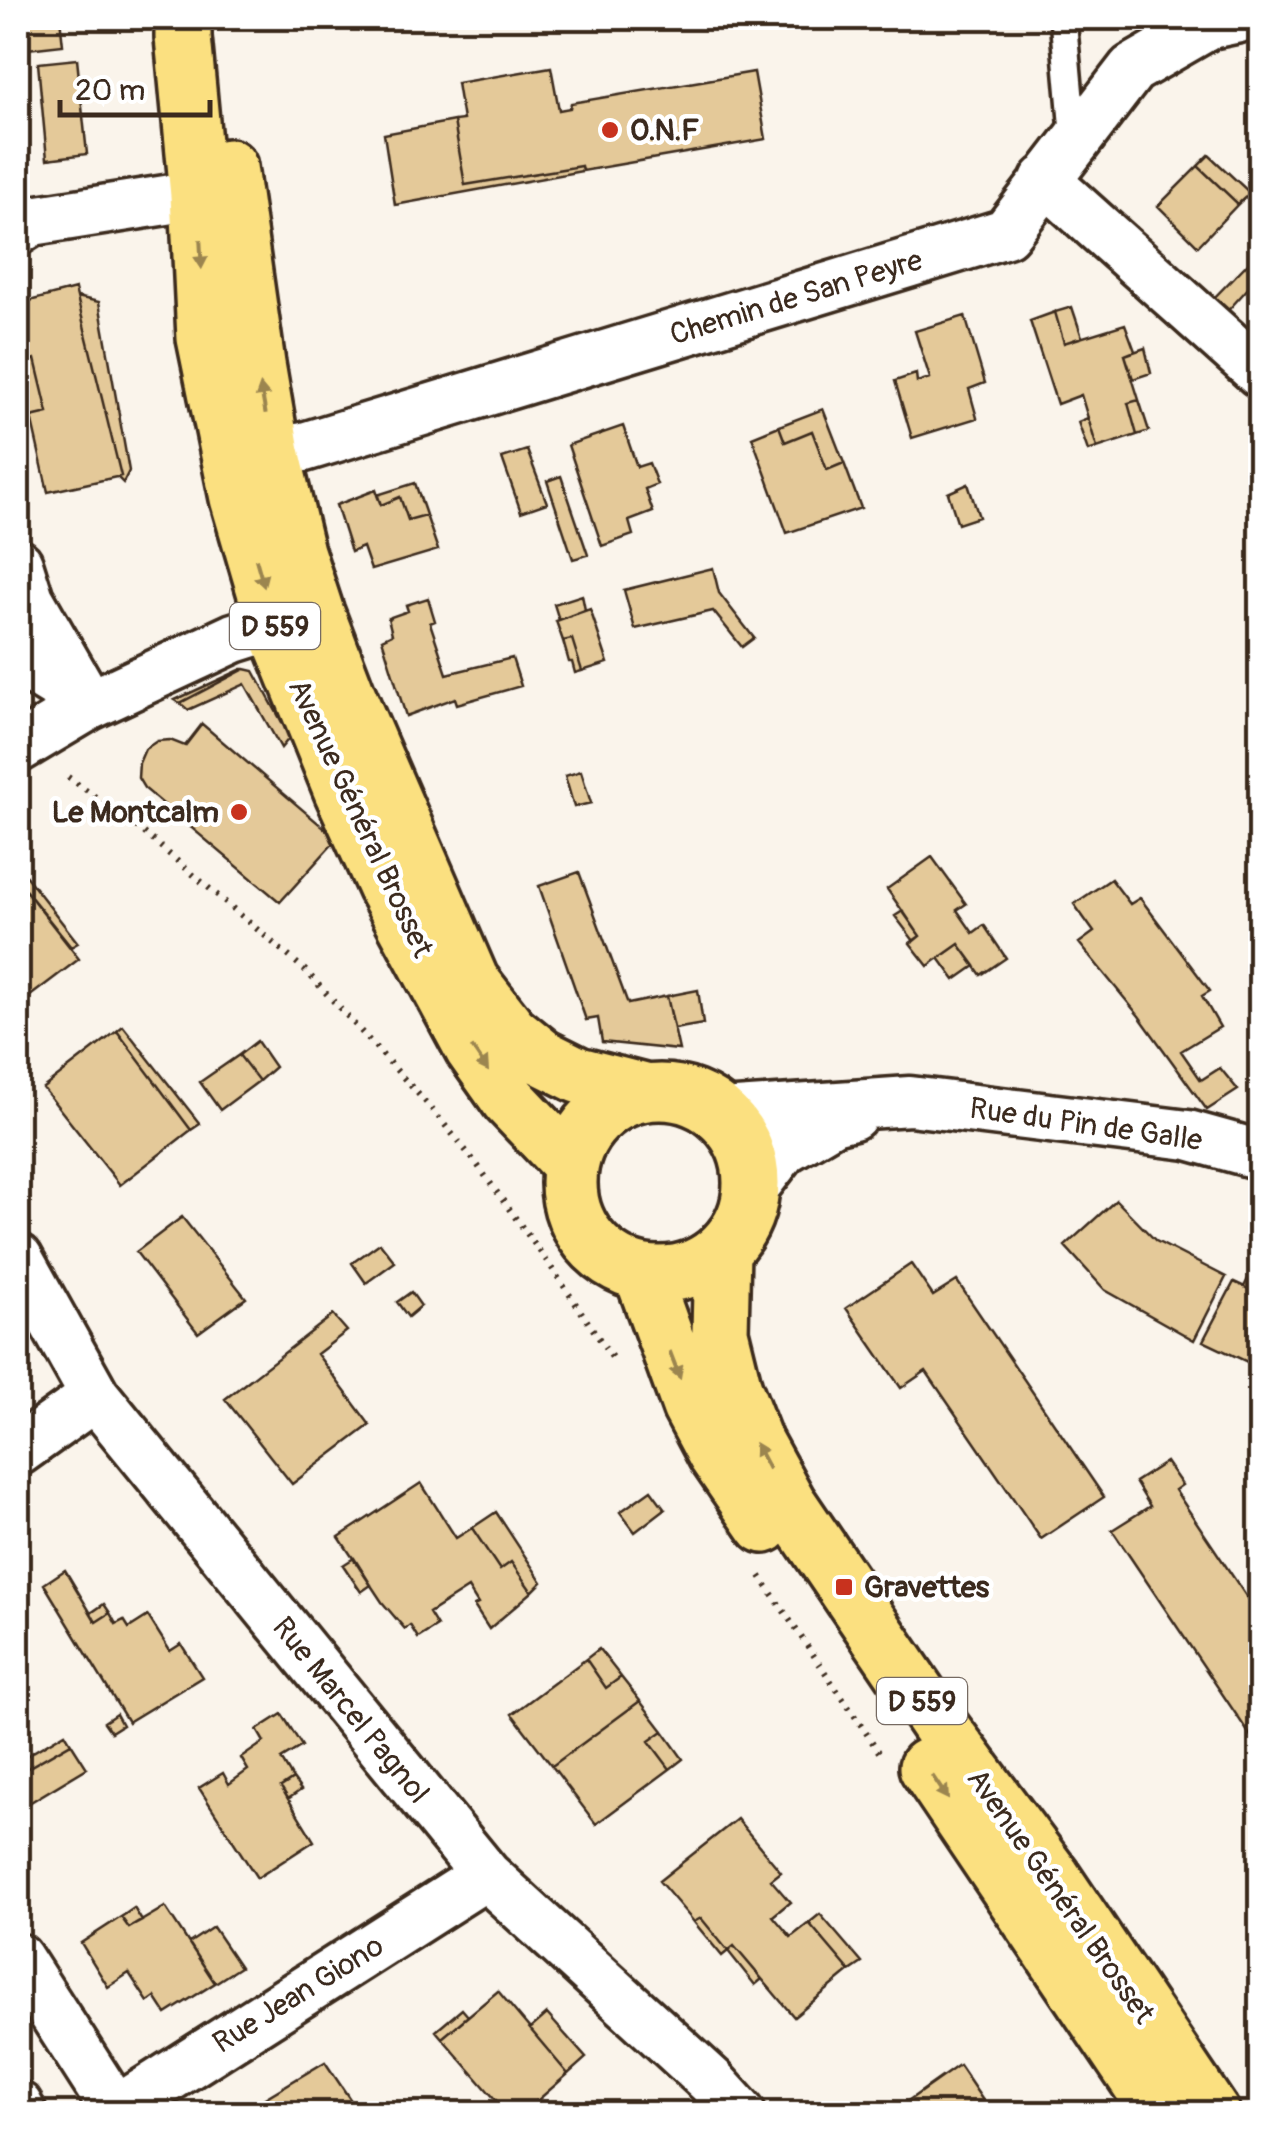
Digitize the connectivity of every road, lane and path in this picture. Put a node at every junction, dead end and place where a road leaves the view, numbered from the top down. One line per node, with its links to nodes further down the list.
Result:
1 (183, 18): 7 (main road, Avenue Général Brosset / D 559)
2 (206, 18): 10 (main road, Avenue Général Brosset / D 559, one-way to 2)
3 (1063, 18): 5 (lane)
4 (1239, 18): 5 (street, Chemin de San Peyre)
5 (1074, 143): 6 (street, Chemin de San Peyre)
6 (1045, 180): 9 (street); 10 (street, Chemin de San Peyre)
7 (198, 195): 8 (street); 12 (main road, Avenue Général Brosset / D 559, one-way to 12)
8 (18, 230)
9 (1260, 373)
10 (272, 452): 16 (main road, Avenue Général Brosset / D 559)
11 (18, 564): 14 (street)
12 (275, 625): 14 (street); 16 (street); 21 (main road, Avenue Général Brosset / D 559, one-way to 21)
13 (18, 661): 14 (street)
14 (90, 705): 15 (street)
15 (38, 759): 26 (path)
16 (428, 878): 17 (main road, Avenue Général Brosset / D 559)
17 (644, 1092): 19 (main road); 21 (main road)
18 (910, 1101): 19 (street, Rue du Pin de Galle); 20 (street, Rue du Pin de Galle); 22 (street, Rue du Pin de Galle)
19 (721, 1114): 22 (main road)
20 (1260, 1155)
21 (570, 1164): 25 (main road)
22 (752, 1190): 23 (main road)
23 (722, 1251): 25 (main road); 40 (main road, Avenue Général Brosset / D 559, one-way to 23)
24 (18, 1258): 27 (street, Rue Marcel Pagnol)
25 (642, 1273): 33 (main road, Avenue Général Brosset / D 559, one-way to 33)
26 (618, 1365)
27 (95, 1396): 28 (street); 31 (street, Rue Marcel Pagnol)
28 (18, 1451)
29 (750, 1560): 30 (path)
30 (882, 1756)
31 (486, 1876): 35 (street, Rue Jean Giono); 37 (street, Rue Marcel Pagnol)
32 (18, 1958): 35 (street)
33 (1084, 2000): 38 (main road, Avenue Général Brosset / D 559); 39 (lane)
34 (18, 2106): 36 (street)
35 (113, 2112)
36 (22, 2114)
37 (742, 2114)
38 (1160, 2114)
39 (1184, 2114)
40 (1212, 2114)

